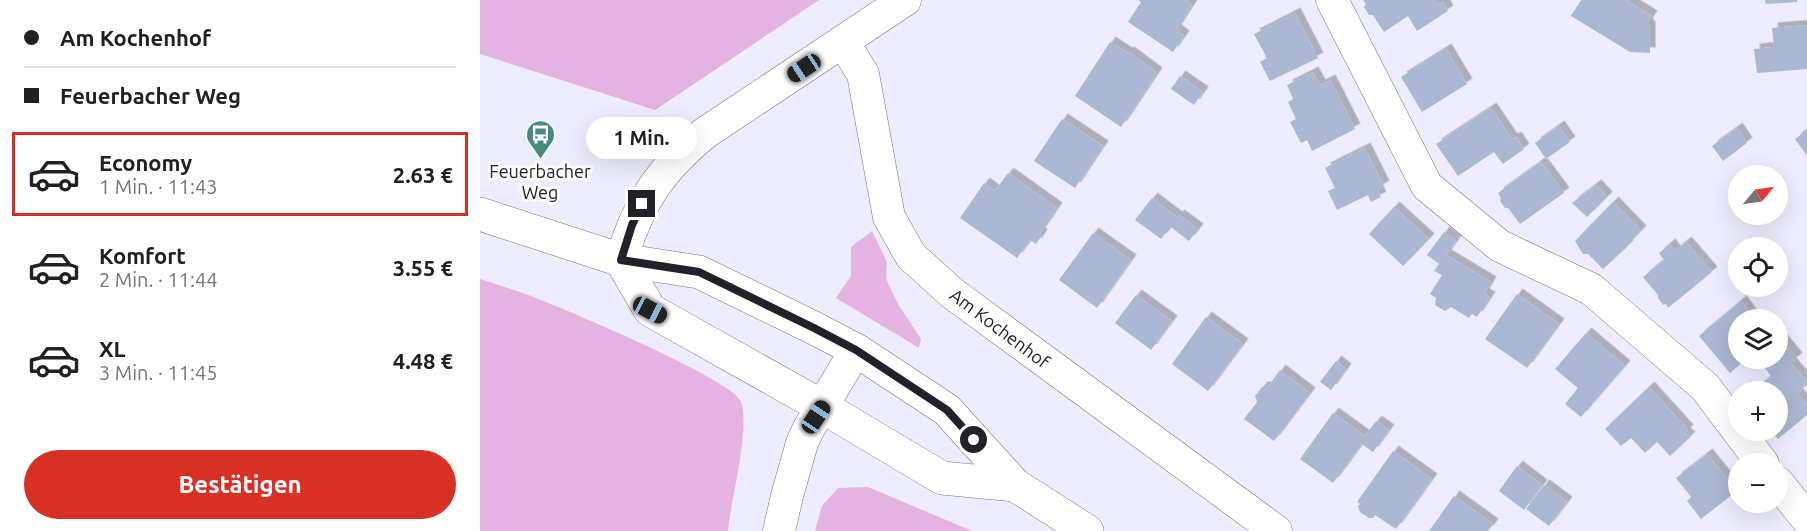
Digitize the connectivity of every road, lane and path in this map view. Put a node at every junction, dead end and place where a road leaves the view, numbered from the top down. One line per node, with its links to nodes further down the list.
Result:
1 (905, 0): 3 (street)
2 (1332, 0): 8 (street)
3 (843, 42): 5 (street); 14 (street, Am Kochenhof)
4 (480, 214): 5 (main road)
5 (621, 260): 6 (main road); 7 (main road)
6 (856, 350): 7 (street); 9 (main road)
7 (823, 407): 9 (main road); 12 (street)
8 (1755, 453)
9 (1015, 485): 13 (main road)
10 (1788, 495): 11 (street)
11 (1807, 519)
12 (779, 531)
13 (1087, 531)
14 (1276, 531)

